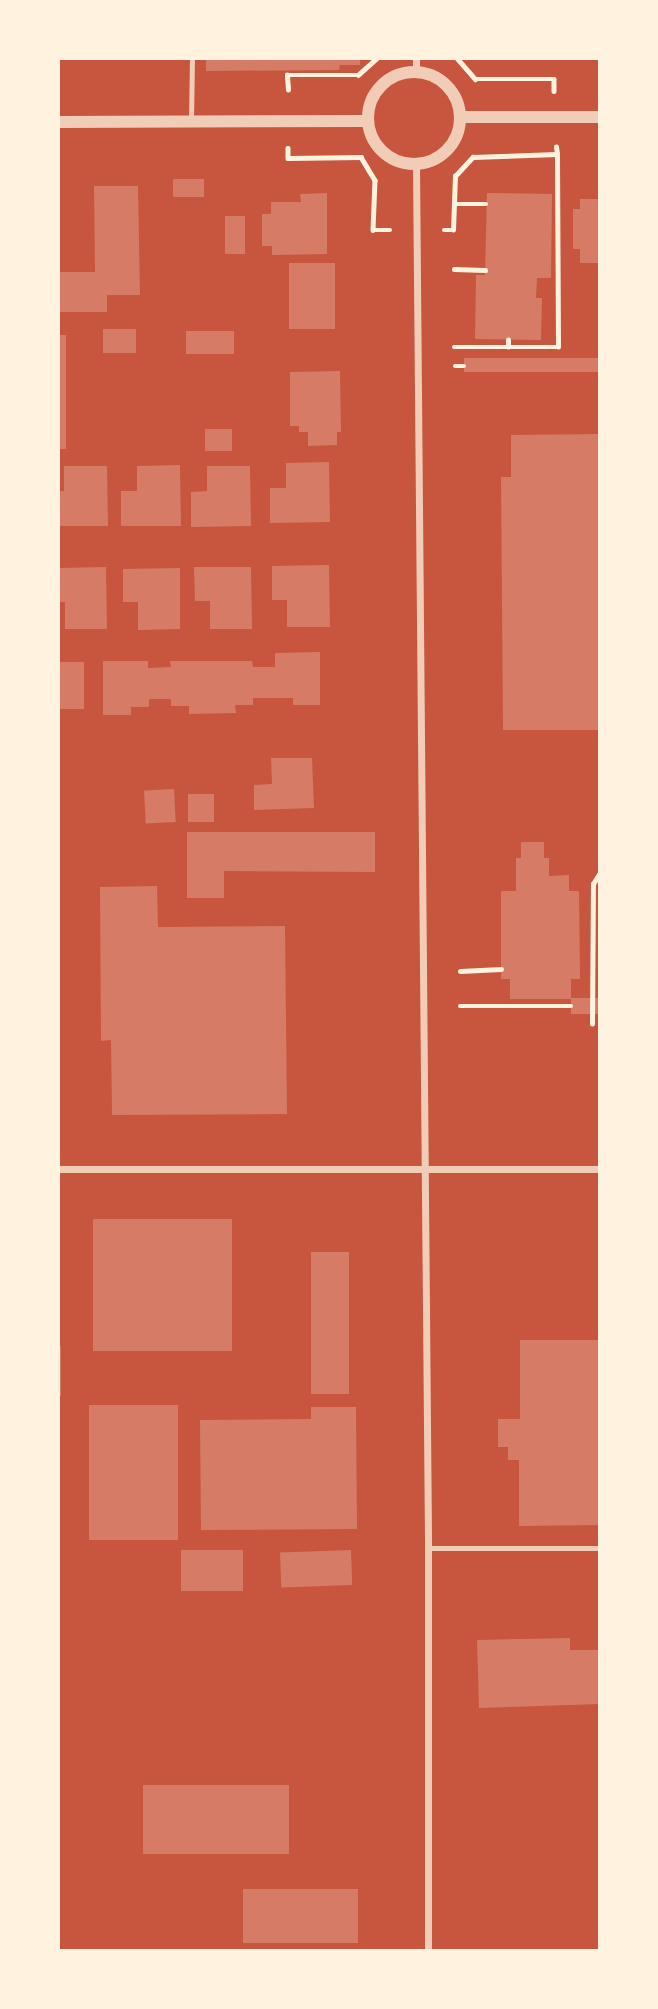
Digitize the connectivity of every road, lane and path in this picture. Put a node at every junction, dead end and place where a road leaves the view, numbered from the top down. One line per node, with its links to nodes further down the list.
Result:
1 (192, 58): 10 (lane)
2 (377, 58): 6 (path)
3 (416, 58): 5 (street)
4 (457, 58): 7 (path)
5 (416, 72): 8 (street); 11 (street)
6 (288, 90)
7 (554, 90)
8 (460, 117): 9 (street); 16 (street)
9 (600, 117)
10 (191, 121): 11 (street); 12 (street)
11 (368, 121): 16 (street)
12 (58, 122)
13 (556, 147): 15 (path)
14 (288, 148): 19 (path)
15 (557, 154): 17 (path); 25 (path)
16 (416, 165): 35 (street)
17 (454, 204): 18 (path); 20 (path)
18 (486, 204)
19 (390, 230)
20 (444, 230)
21 (454, 269): 22 (path)
22 (485, 270)
23 (508, 340): 25 (path)
24 (454, 347): 25 (path)
25 (508, 347)
26 (455, 366): 27 (path)
27 (464, 366)
28 (600, 873): 33 (path)
29 (501, 969): 30 (path)
30 (460, 971)
31 (460, 1006): 32 (path)
32 (571, 1006)
33 (592, 1024)
34 (58, 1169): 35 (street)
35 (425, 1169): 36 (street); 37 (street)
36 (600, 1169)
37 (428, 1548): 38 (lane); 39 (street)
38 (600, 1548)
39 (428, 1951)

